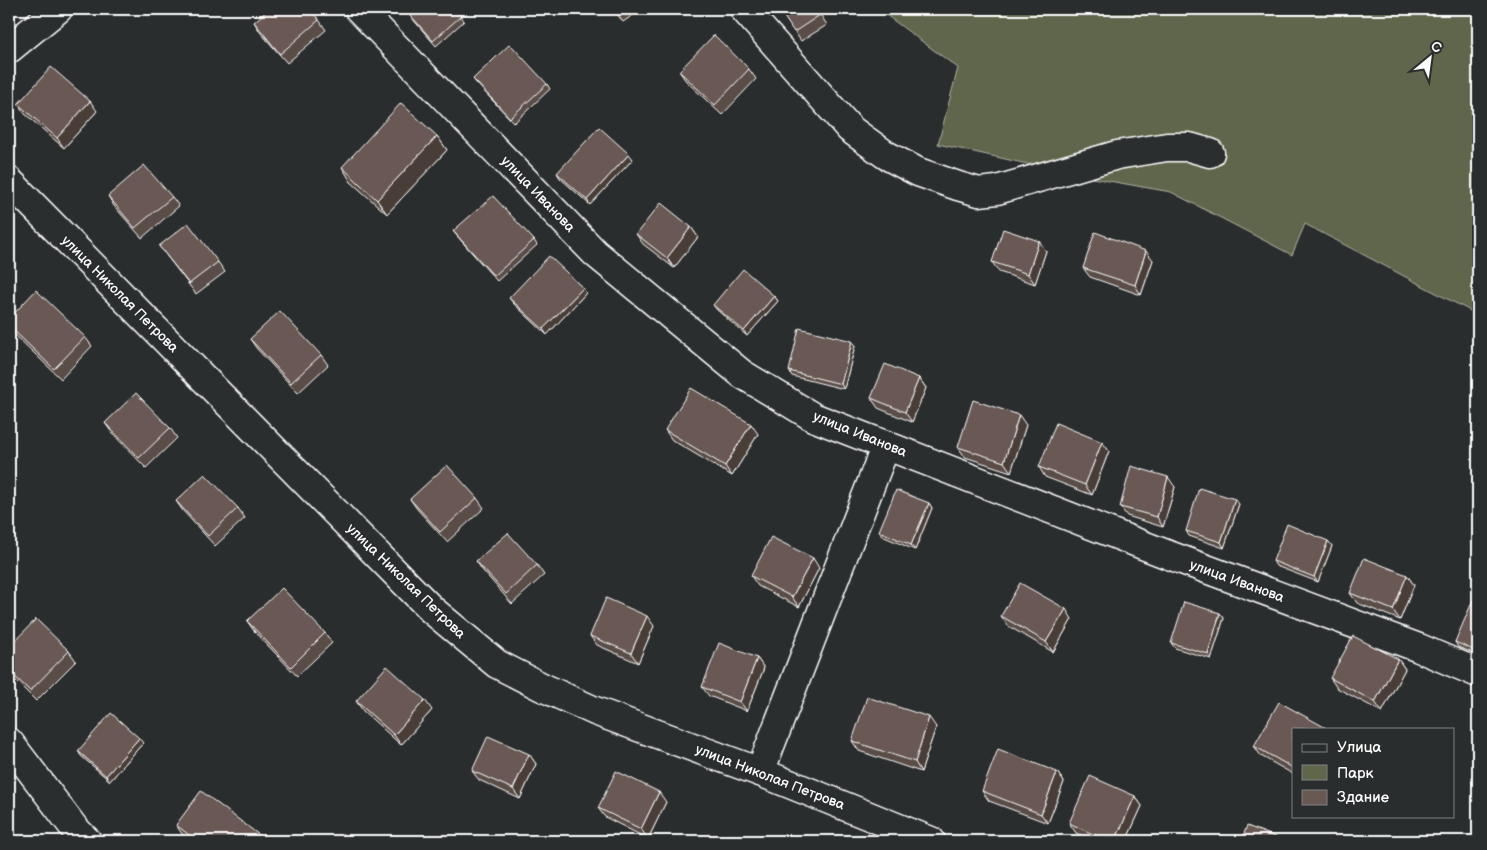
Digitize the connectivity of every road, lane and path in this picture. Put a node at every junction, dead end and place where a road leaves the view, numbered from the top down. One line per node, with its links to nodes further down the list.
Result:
1 (58, 9): 4 (street)
2 (359, 9): 7 (street, улица Иванова)
3 (744, 9): 5 (street)
4 (9, 49)
5 (1210, 152)
6 (9, 181): 10 (street, улица Николая Петрова)
7 (886, 445): 8 (street, улица Иванова); 10 (street)
8 (1478, 673)
9 (9, 742): 11 (street)
10 (760, 772): 12 (street, улица Николая Петрова)
11 (87, 841)
12 (931, 841)

